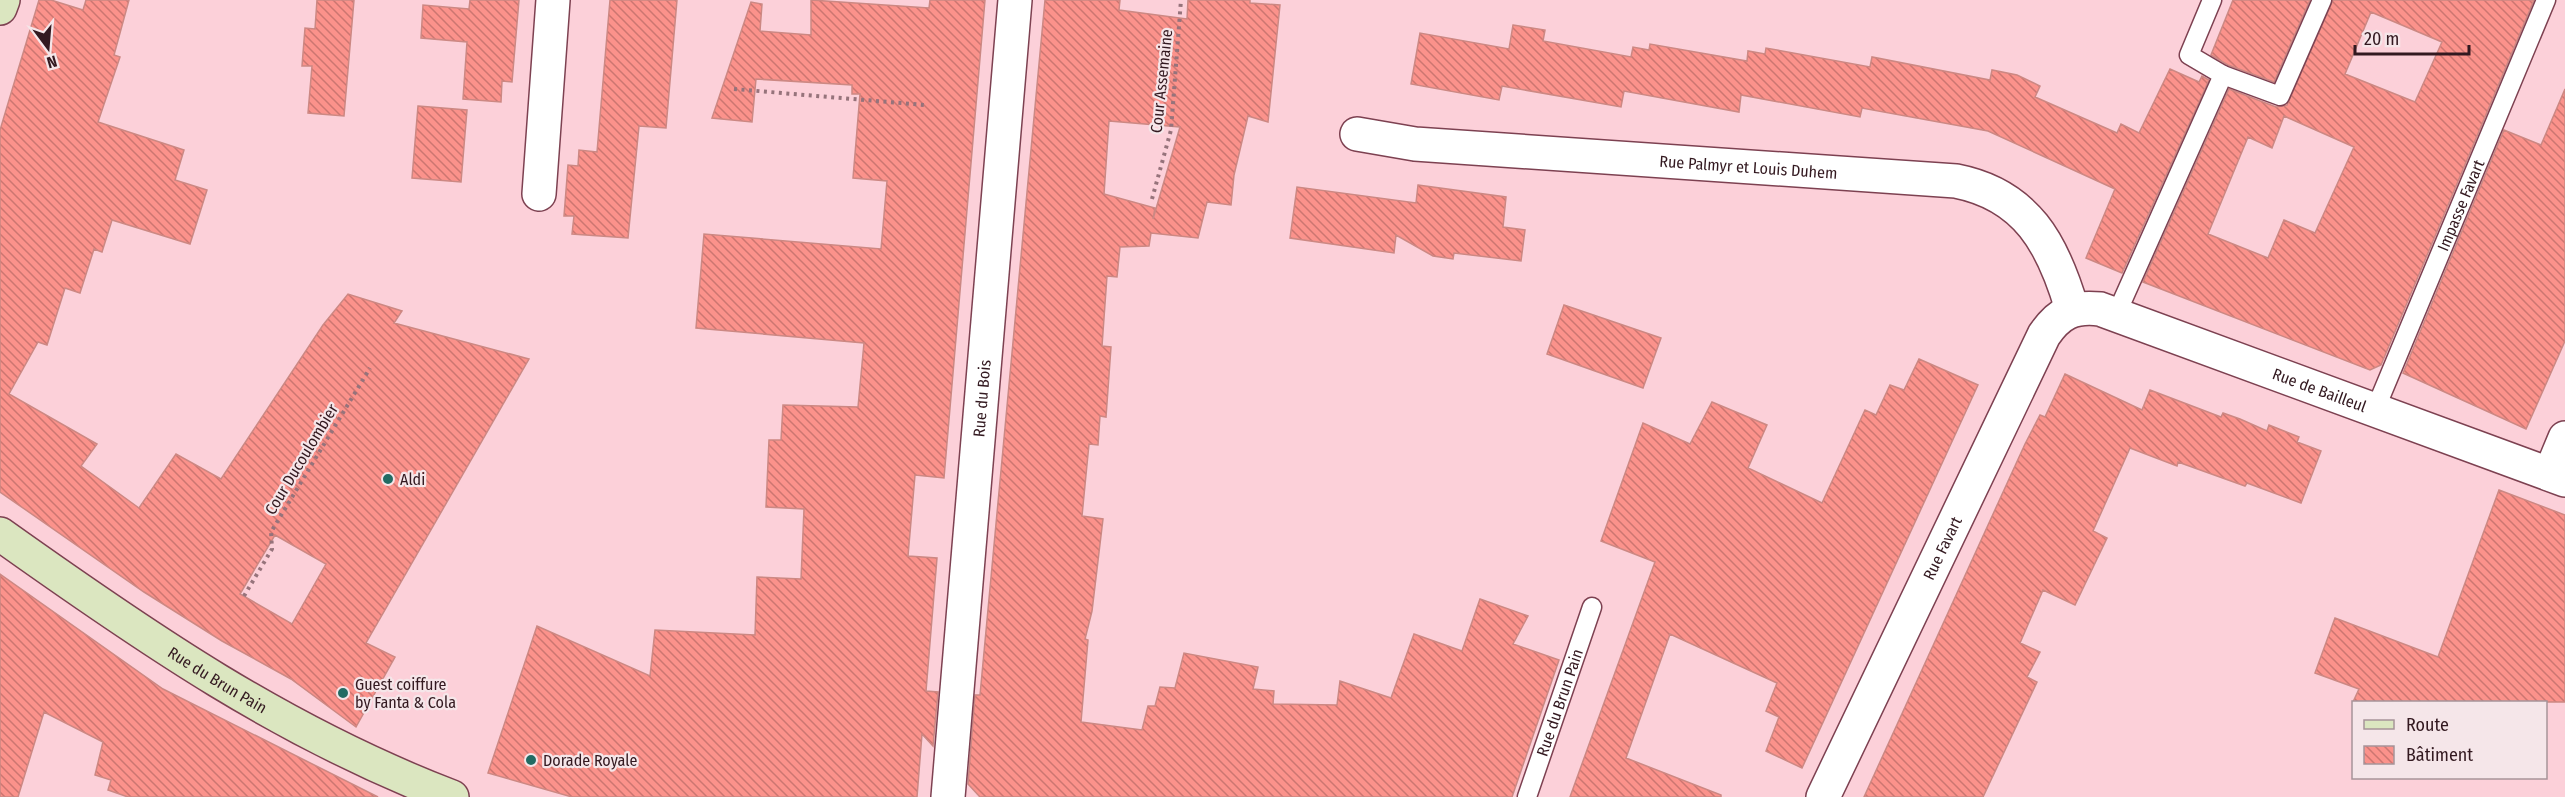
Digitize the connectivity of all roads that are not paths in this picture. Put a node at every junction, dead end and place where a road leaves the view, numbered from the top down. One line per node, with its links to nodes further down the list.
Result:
1 (3, 0): 7 (main road)
2 (553, 0): 10 (street)
3 (1015, 0): 19 (street, Rue du Bois)
4 (2212, 0): 8 (lane)
5 (2322, 0): 8 (lane)
6 (2546, 0): 13 (lane, Impasse Favart)
7 (0, 8)
8 (2223, 75): 12 (lane)
9 (1357, 134): 11 (street, Rue Palmyr et Louis Duhem)
10 (539, 194)
11 (2072, 309): 12 (street, Rue de Bailleul); 21 (street, Rue Favart)
12 (2116, 315): 13 (street, Rue de Bailleul)
13 (2375, 410): 15 (street, Rue de Bailleul)
14 (2565, 438): 15 (street)
15 (2557, 477)
16 (0, 534): 18 (main road, Rue du Brun Pain)
17 (1592, 607): 20 (lane, Rue du Brun Pain)
18 (452, 797)
19 (948, 797)
20 (1527, 797)
21 (1823, 797)

